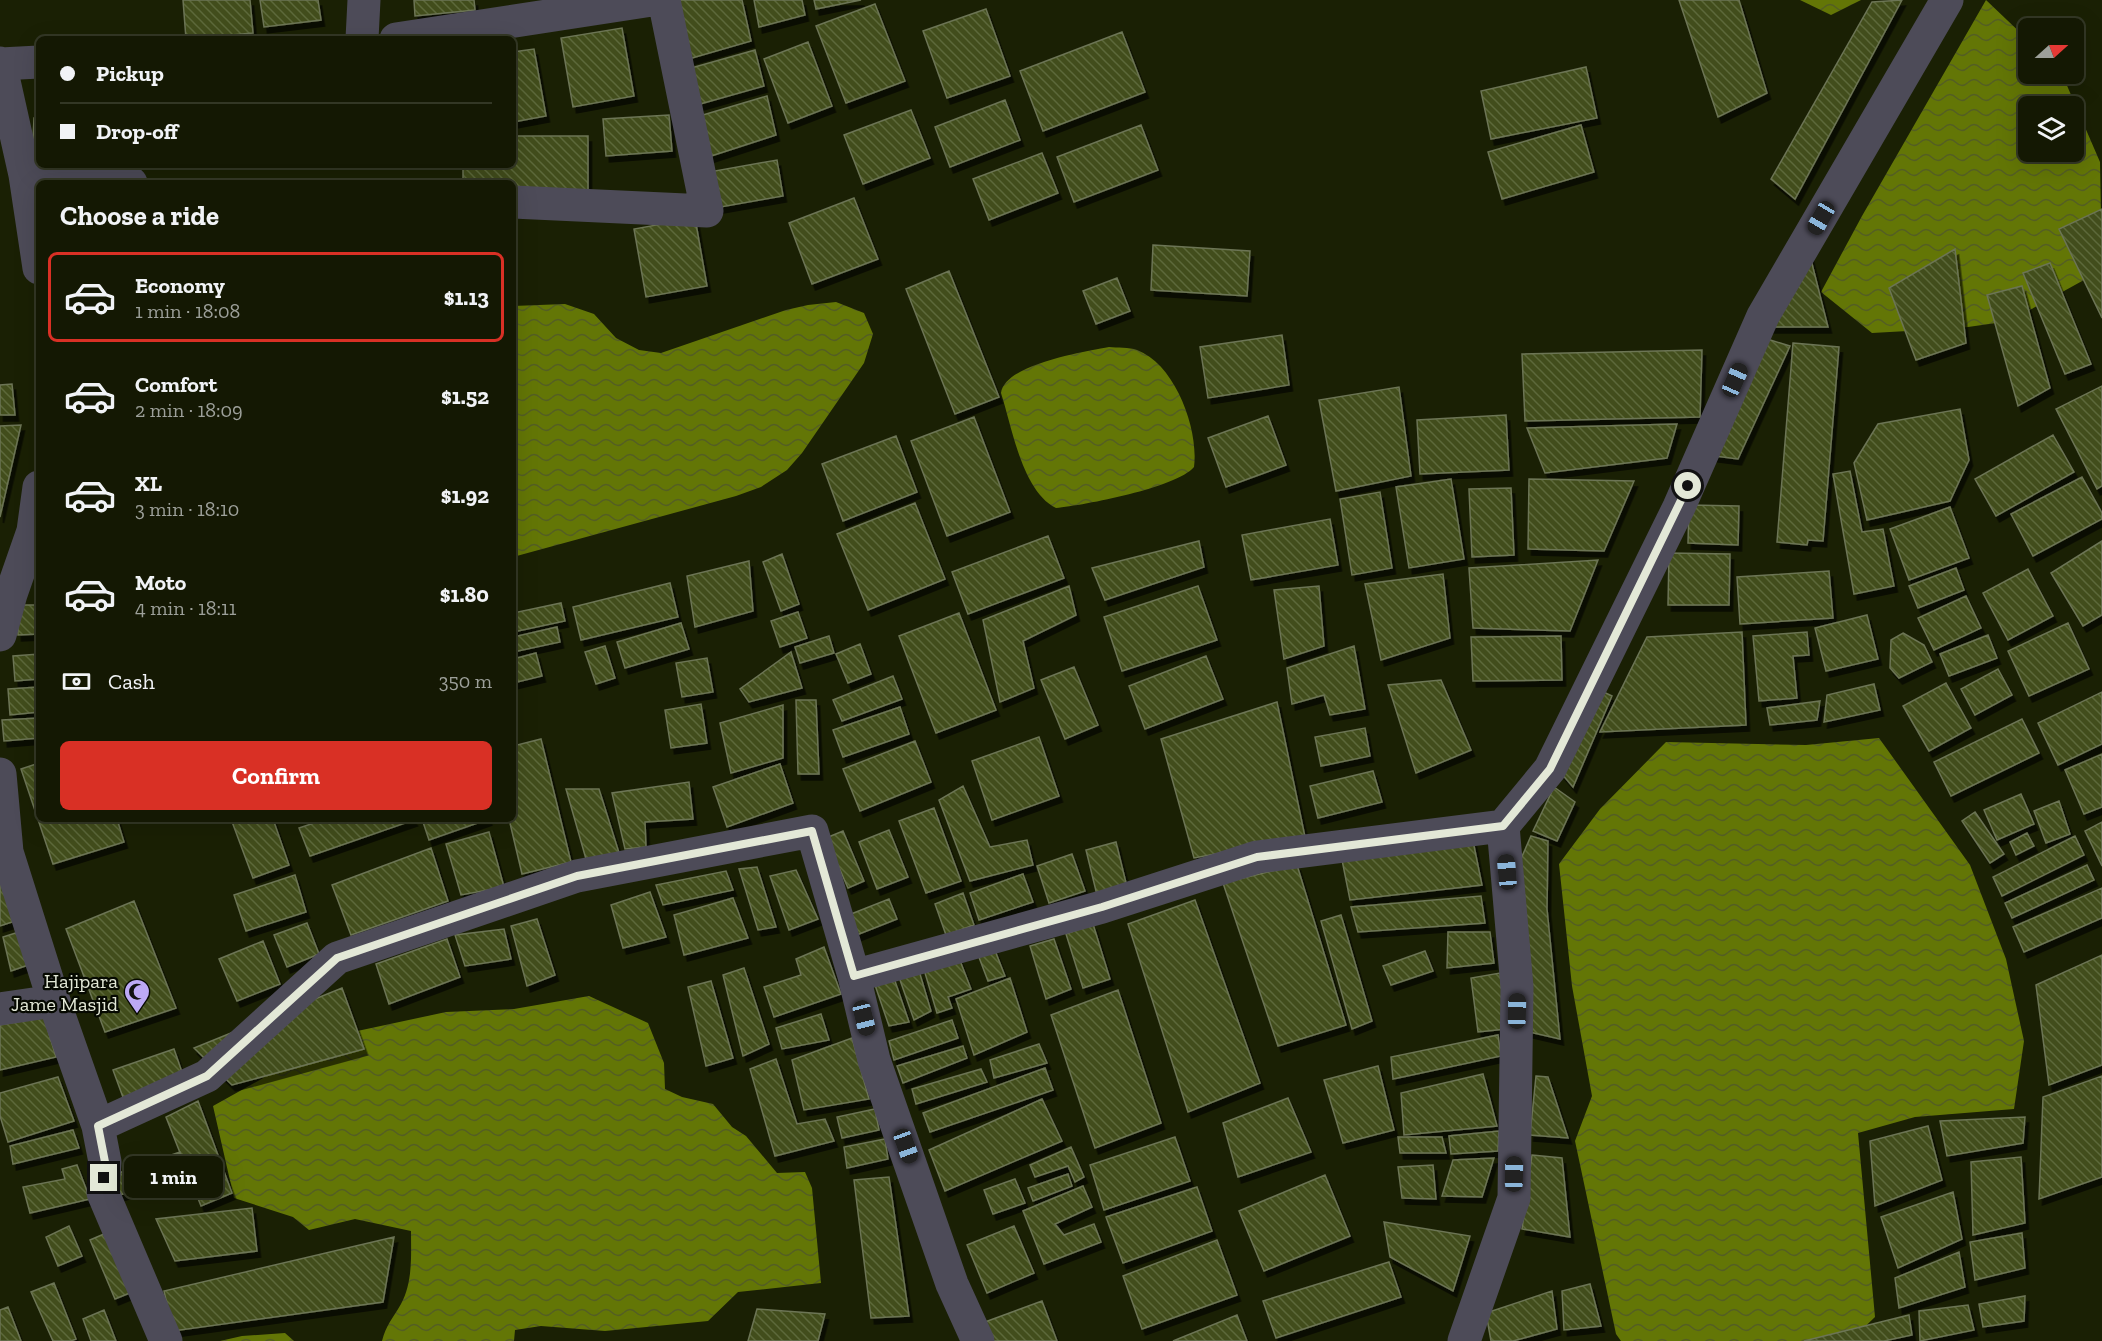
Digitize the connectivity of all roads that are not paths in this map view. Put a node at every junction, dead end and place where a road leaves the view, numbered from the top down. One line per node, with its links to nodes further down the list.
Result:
1 (364, 0): 5 (street)
2 (651, 0): 6 (street)
3 (664, 0): 11 (street)
4 (1947, 0): 17 (street)
5 (362, 36)
6 (416, 36)
7 (36, 63): 8 (street)
8 (0, 64): 9 (street)
9 (25, 175): 10 (street); 12 (street)
10 (91, 180)
11 (516, 202)
12 (36, 248)
13 (36, 510): 14 (street)
14 (5, 593): 15 (street)
15 (0, 635)
16 (0, 774): 19 (street)
17 (1503, 826): 18 (street); 24 (street)
18 (854, 976): 21 (street); 23 (street)
19 (54, 1000): 20 (street); 21 (street)
20 (0, 1009)
21 (98, 1126): 22 (street)
22 (166, 1341)
23 (978, 1341)
24 (1464, 1341)

